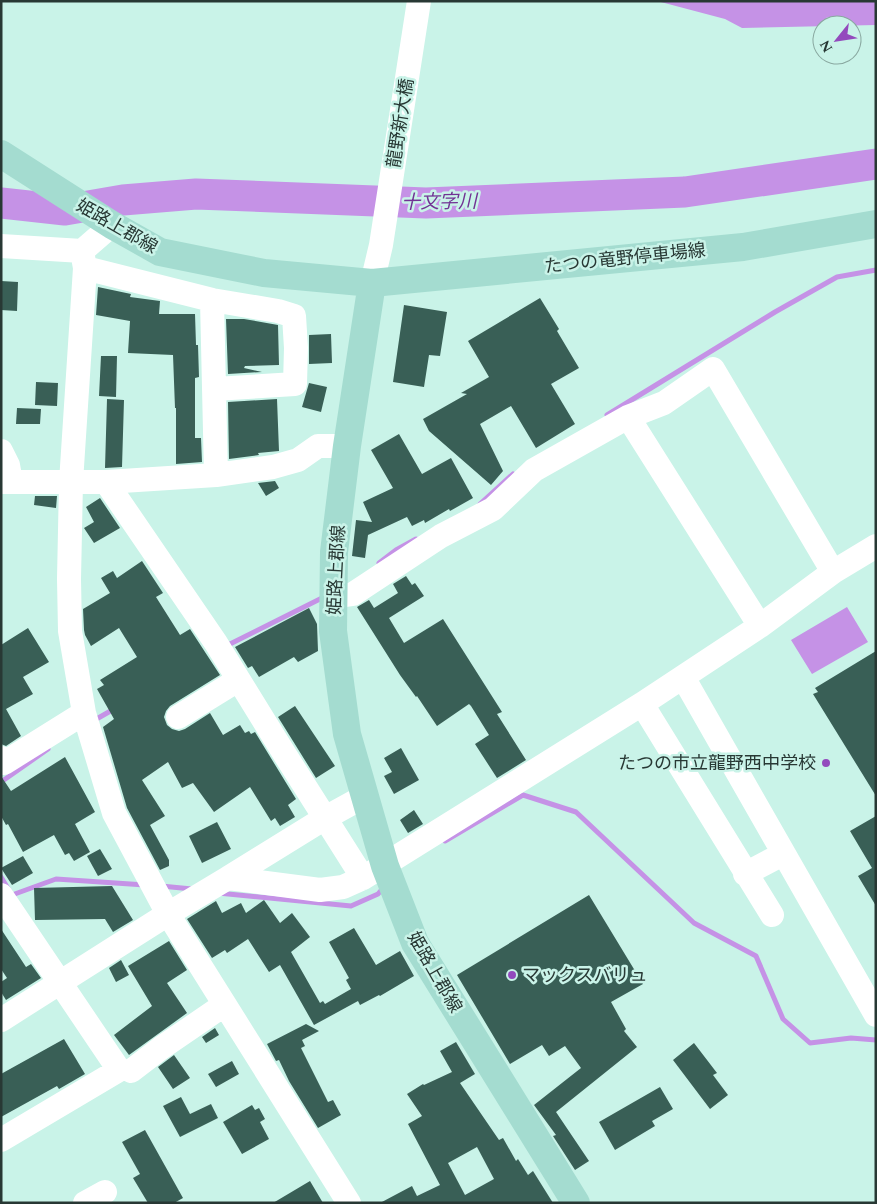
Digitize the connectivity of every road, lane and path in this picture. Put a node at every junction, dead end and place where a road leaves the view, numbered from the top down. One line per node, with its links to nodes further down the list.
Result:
1 (419, 1): 7 (street, 龍野新大橋)
2 (1, 154): 4 (main road, 姫路上郡線)
3 (876, 224): 7 (main road, たつの竜野停車場線)
4 (112, 225): 6 (street); 7 (main road, 姫路上郡線)
5 (1, 246): 6 (street)
6 (83, 260): 8 (street); 15 (street)
7 (372, 283): 11 (main road, 姫路上郡線)
8 (212, 300): 9 (street); 9 (street)
9 (215, 389): 13 (street)
10 (628, 417): 18 (street); 19 (street); 20 (street)
11 (347, 446): 13 (street); 19 (main road, 姫路上郡線)
12 (1, 451): 14 (street)
13 (216, 475): 16 (street)
14 (6, 482): 15 (street)
15 (71, 482): 16 (street); 24 (street)
16 (106, 482): 22 (street)
17 (876, 546): 18 (street)
18 (833, 572): 20 (street)
19 (333, 597): 27 (main road, 姫路上郡線)
20 (760, 626): 21 (street)
21 (683, 677): 23 (street); 29 (street)
22 (238, 680): 25 (street); 28 (street)
23 (642, 704): 30 (street); 31 (street)
24 (84, 713): 26 (street); 34 (street)
25 (178, 717)
26 (1, 758)
27 (365, 796): 28 (street); 30 (main road, 姫路上郡線)
28 (325, 818): 30 (street); 32 (street)
29 (783, 854): 31 (street); 38 (street)
30 (374, 872): 32 (street); 43 (main road, 姫路上郡線)
31 (745, 874): 35 (street)
32 (228, 878): 34 (street)
33 (1, 895): 36 (street)
34 (168, 914): 36 (street); 37 (street)
35 (772, 915)
36 (61, 982): 39 (street); 41 (street)
37 (224, 1005): 40 (street); 42 (street)
38 (876, 1015)
39 (1, 1020)
40 (131, 1072)
41 (1, 1140)
42 (349, 1203)
43 (576, 1203)

